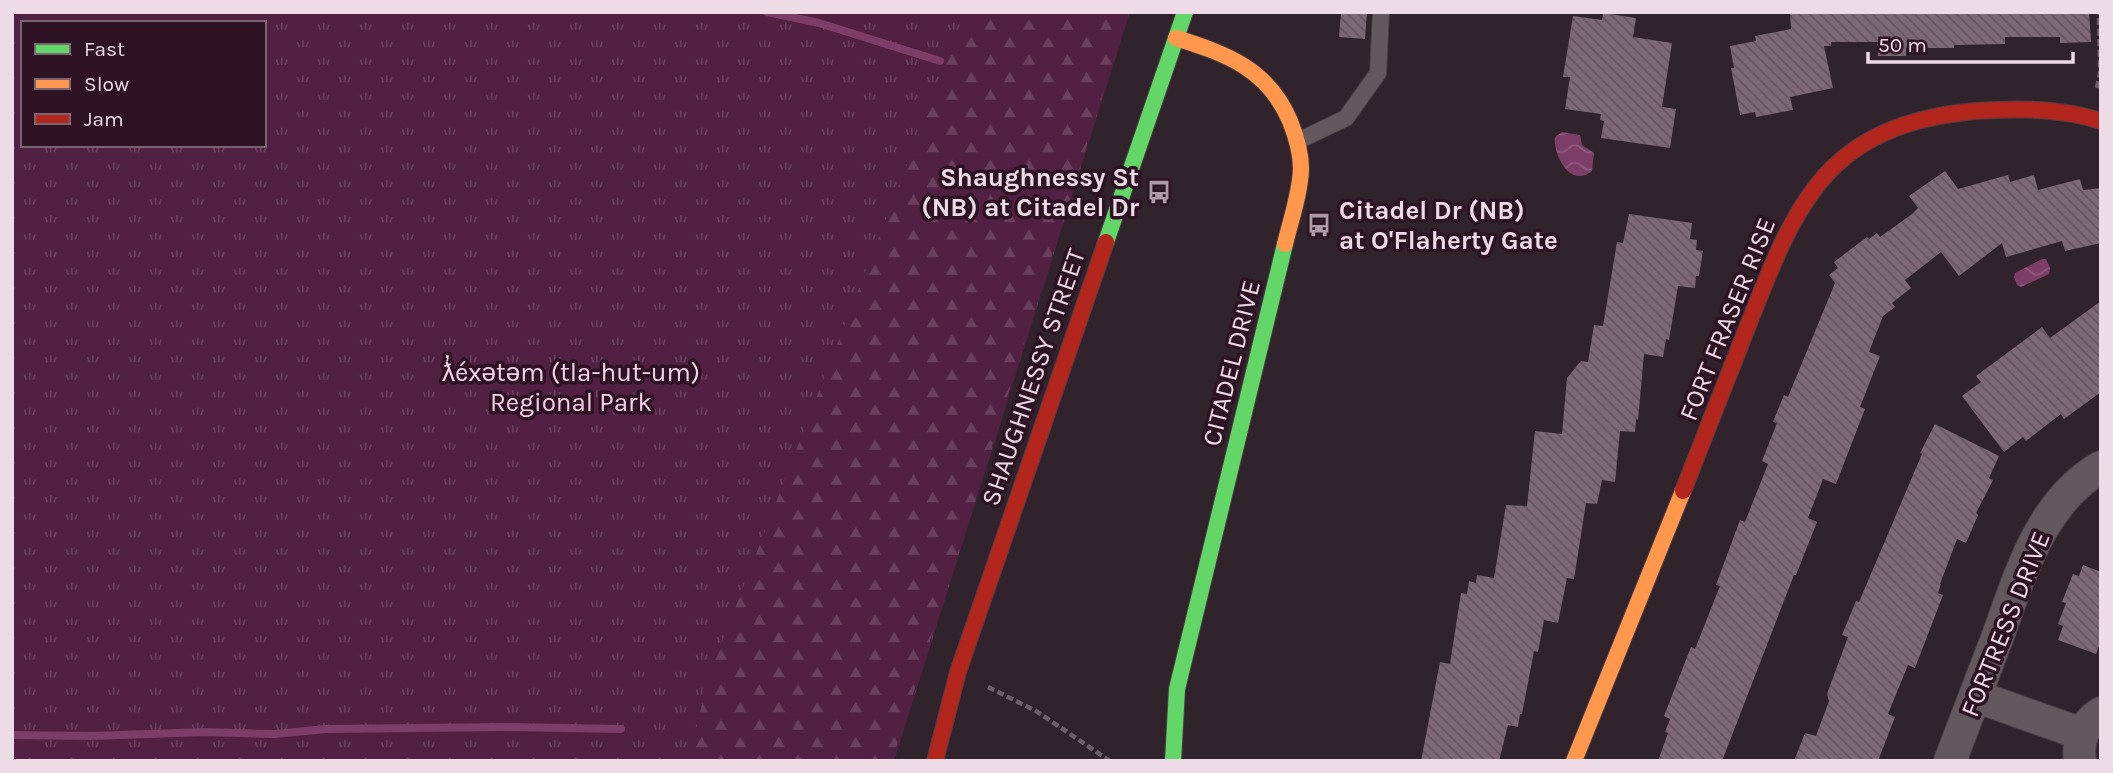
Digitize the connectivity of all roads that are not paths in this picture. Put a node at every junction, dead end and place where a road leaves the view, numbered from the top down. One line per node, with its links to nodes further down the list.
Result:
1 (1185, 12): 3 (street, SHAUGHNESSY STREET)
2 (1381, 12): 5 (lane)
3 (1176, 38): 5 (street, CITADEL DRIVE); 9 (street, SHAUGHNESSY STREET)
4 (2101, 121): 11 (street, FORT FRASER RISE)
5 (1298, 141): 10 (street, CITADEL DRIVE)
6 (2101, 467): 7 (street, FORTRESS DRIVE)
7 (1975, 696): 8 (street); 12 (street, FORTRESS DRIVE)
8 (2088, 736)
9 (935, 761)
10 (1173, 761)
11 (1574, 761)
12 (1950, 761)

